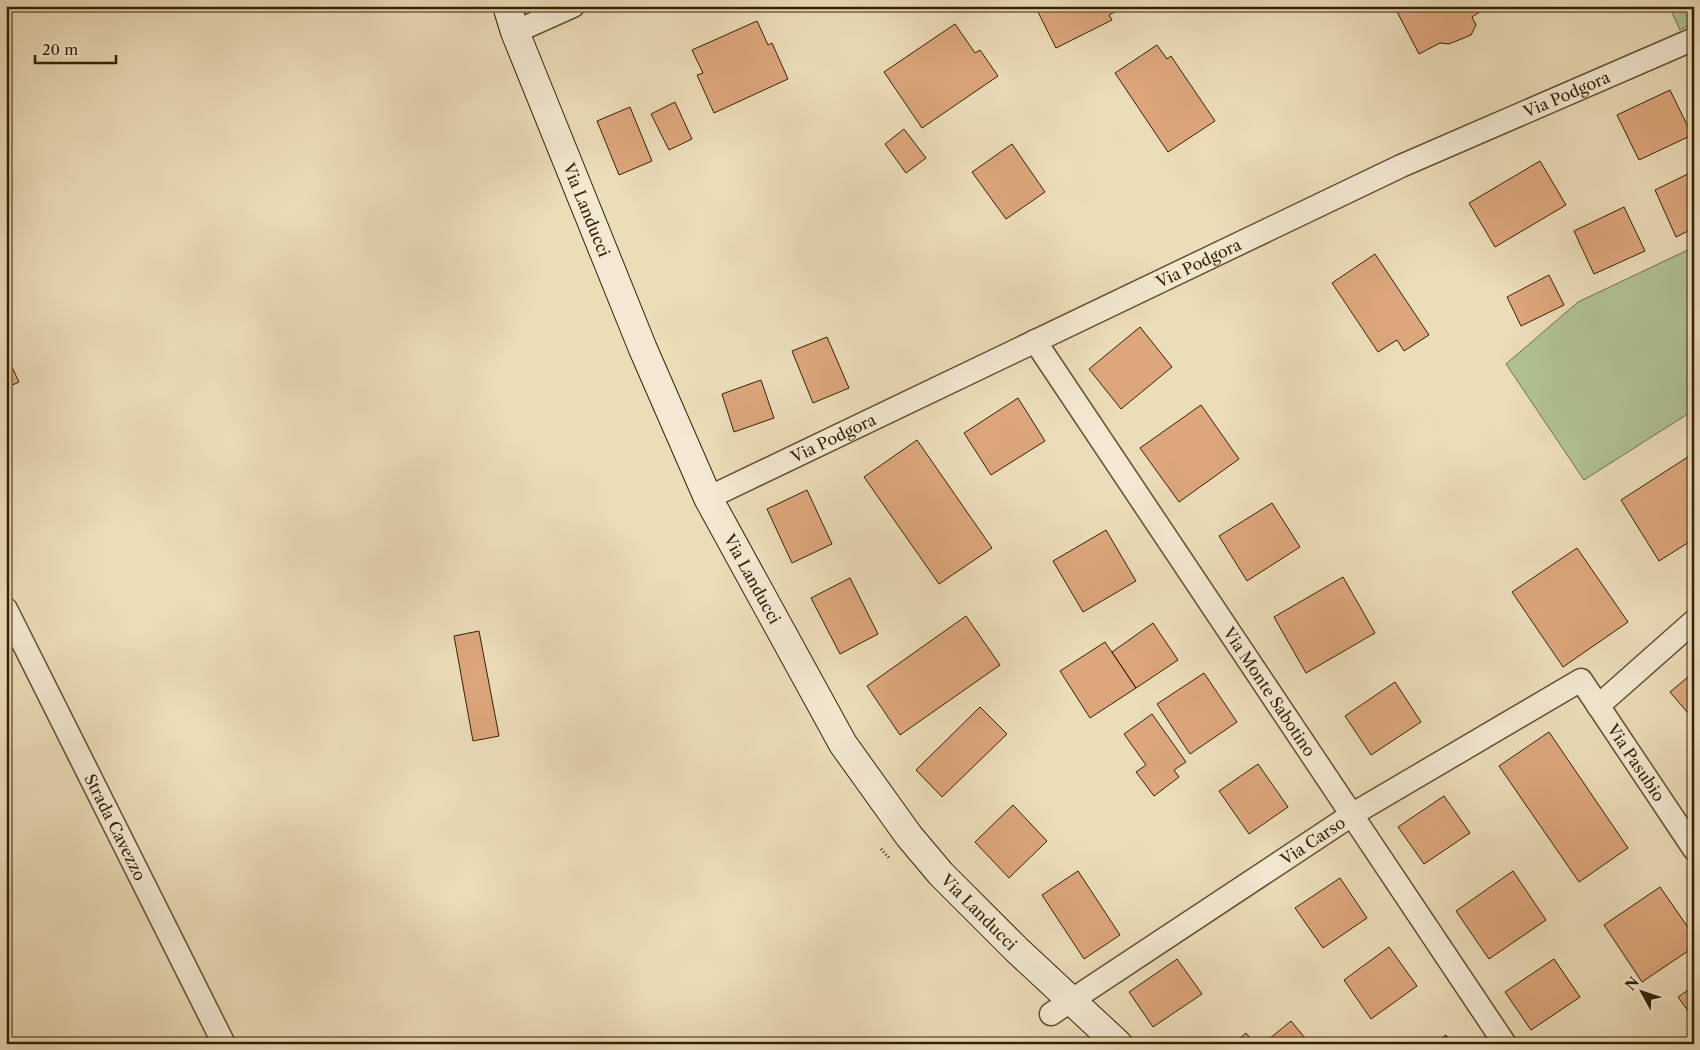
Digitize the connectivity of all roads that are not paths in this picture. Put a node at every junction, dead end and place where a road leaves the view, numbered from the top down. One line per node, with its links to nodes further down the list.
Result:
1 (507, 6): 3 (street, Via Landucci)
2 (573, 6): 3 (street)
3 (515, 32): 6 (street, Via Landucci)
4 (1694, 39): 5 (street, Via Podgora)
5 (1036, 341): 6 (street, Via Podgora); 11 (street, Via Monte Sabotino)
6 (708, 498): 13 (street, Via Landucci)
7 (6, 609): 14 (street, Strada Cavezzo)
8 (1694, 621): 10 (street)
9 (1581, 680): 10 (street, Via Pasubio); 11 (street, Via Carso)
10 (1598, 706): 12 (street, Via Pasubio)
11 (1353, 814): 13 (street, Via Carso); 16 (street, Via Monte Sabotino)
12 (1693, 847)
13 (1062, 1007): 15 (street, Via Landucci)
14 (224, 1044)
15 (1118, 1044)
16 (1505, 1044)

